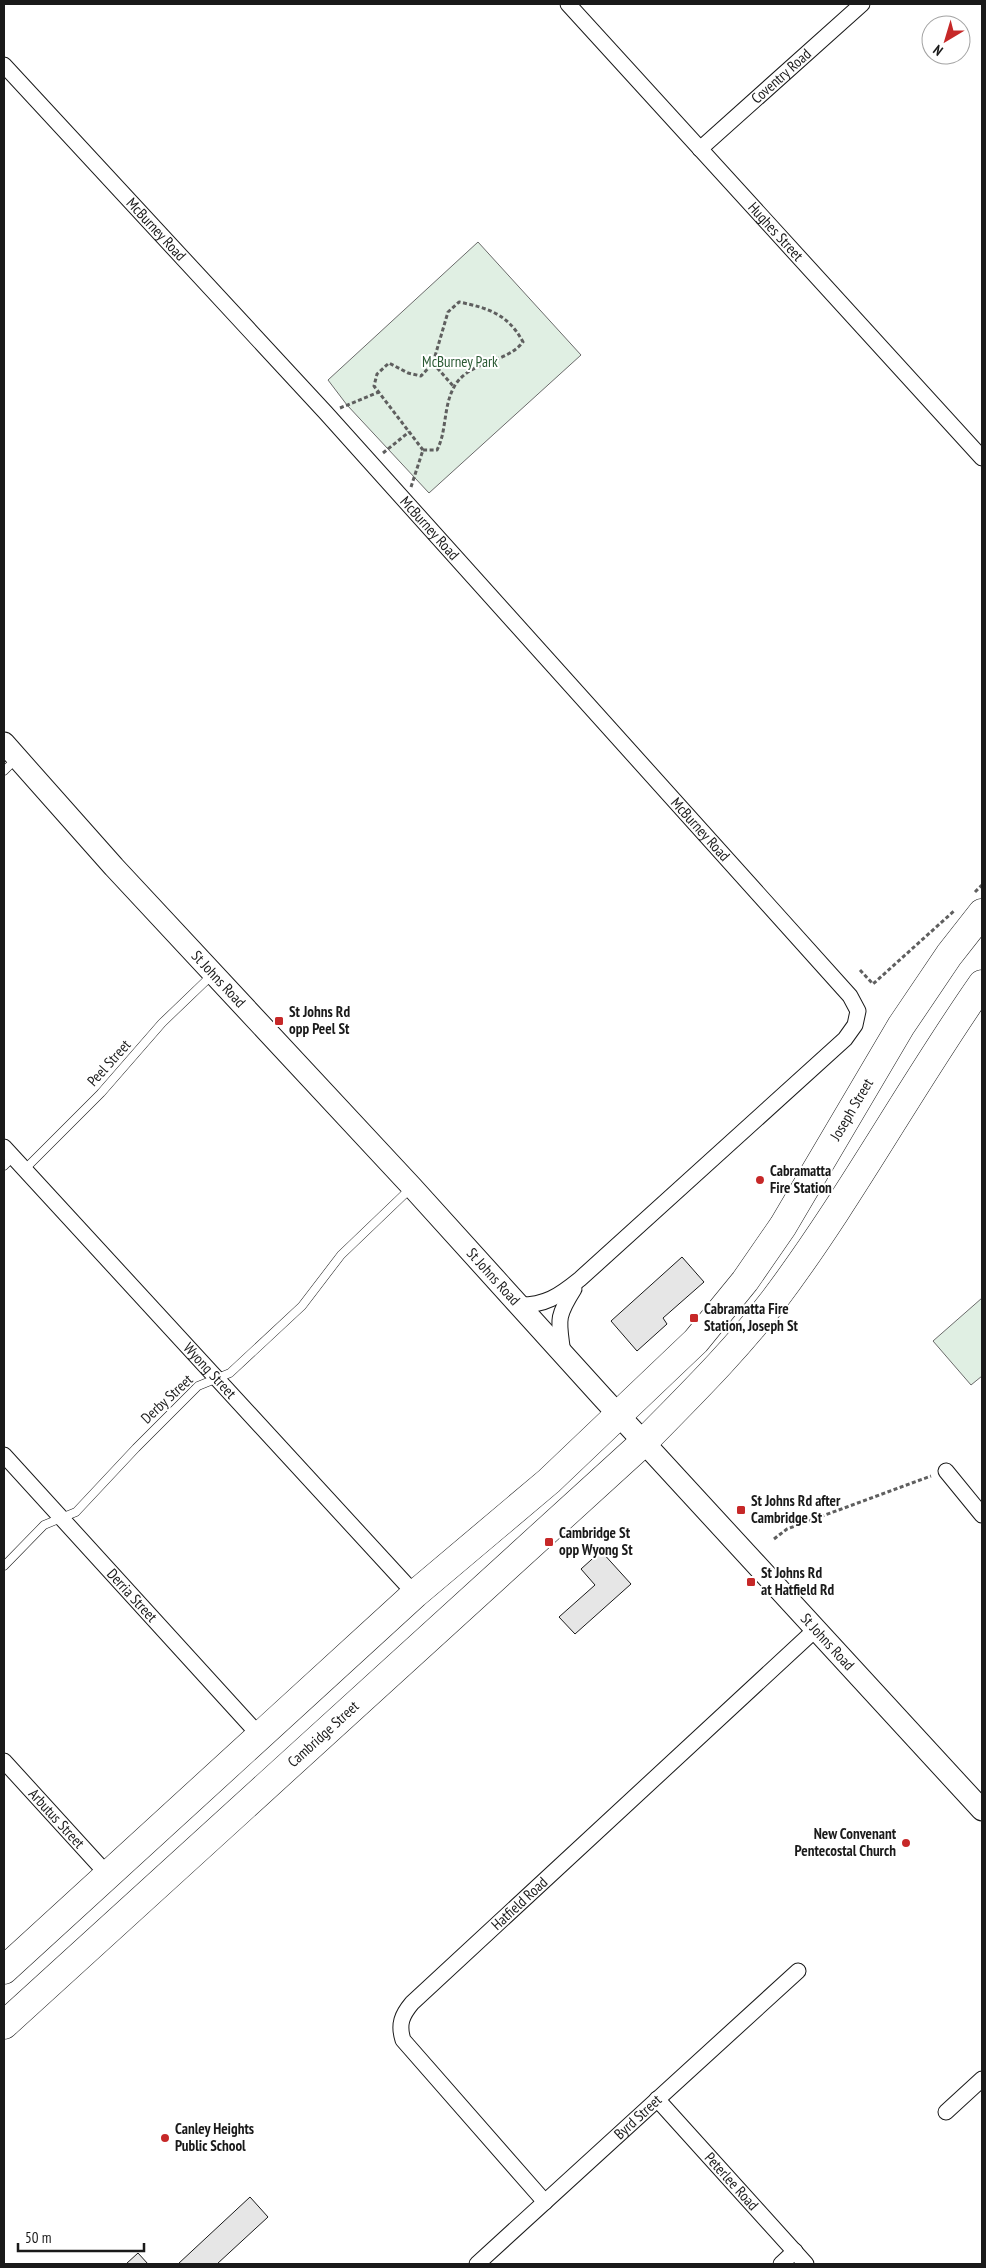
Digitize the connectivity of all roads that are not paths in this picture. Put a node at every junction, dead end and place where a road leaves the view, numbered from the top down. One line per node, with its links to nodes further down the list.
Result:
1 (568, 4): 4 (street, Hughes Street)
2 (862, 4): 4 (street, Coventry Road)
3 (4, 65): 13 (street, McBurney Road)
4 (700, 149): 5 (street, Hughes Street)
5 (982, 458)
6 (8, 757): 8 (main road, St Johns Road)
7 (970, 906): 17 (highway, Joseph Street)
8 (213, 974): 11 (lane, Peel Street); 12 (main road, St Johns Road)
9 (982, 984): 18 (highway)
10 (7, 1157): 11 (street, Wyong Street)
11 (24, 1170): 16 (street, Wyong Street)
12 (412, 1187): 14 (main road, St Johns Road); 16 (lane, Derby Street)
13 (580, 1279): 14 (street); 15 (street)
14 (517, 1304): 15 (main road, St Johns Road)
15 (563, 1355): 17 (main road, St Johns Road)
16 (215, 1379): 22 (lane, Derby Street); 24 (street, Wyong Street)
17 (619, 1415): 18 (main road, St Johns Road); 24 (highway)
18 (644, 1442): 25 (main road, St Johns Road); 32 (highway, Cambridge Street)
19 (4, 1455): 22 (street, Derria Street)
20 (946, 1471): 21 (street)
21 (982, 1515)
22 (62, 1518): 23 (lane, Derby Street); 26 (street, Derria Street)
23 (4, 1566)
24 (416, 1594): 26 (highway)
25 (816, 1629): 28 (main road, St Johns Road); 36 (street, Hatfield Road)
26 (260, 1736): 29 (highway)
27 (4, 1761): 29 (street, Arbutus Street)
28 (982, 1810)
29 (108, 1875): 30 (highway)
30 (4, 1970)
31 (798, 1971): 34 (street, Byrd Street)
32 (4, 2025)
33 (982, 2079): 35 (street)
34 (657, 2099): 36 (street, Byrd Street); 37 (street, Peterlee Road)
35 (946, 2112)
36 (545, 2202): 38 (street, Byrd Street)
37 (795, 2252): 39 (street); 40 (street, Peterlee Road)
38 (477, 2264)
39 (781, 2264)
40 (806, 2264)

